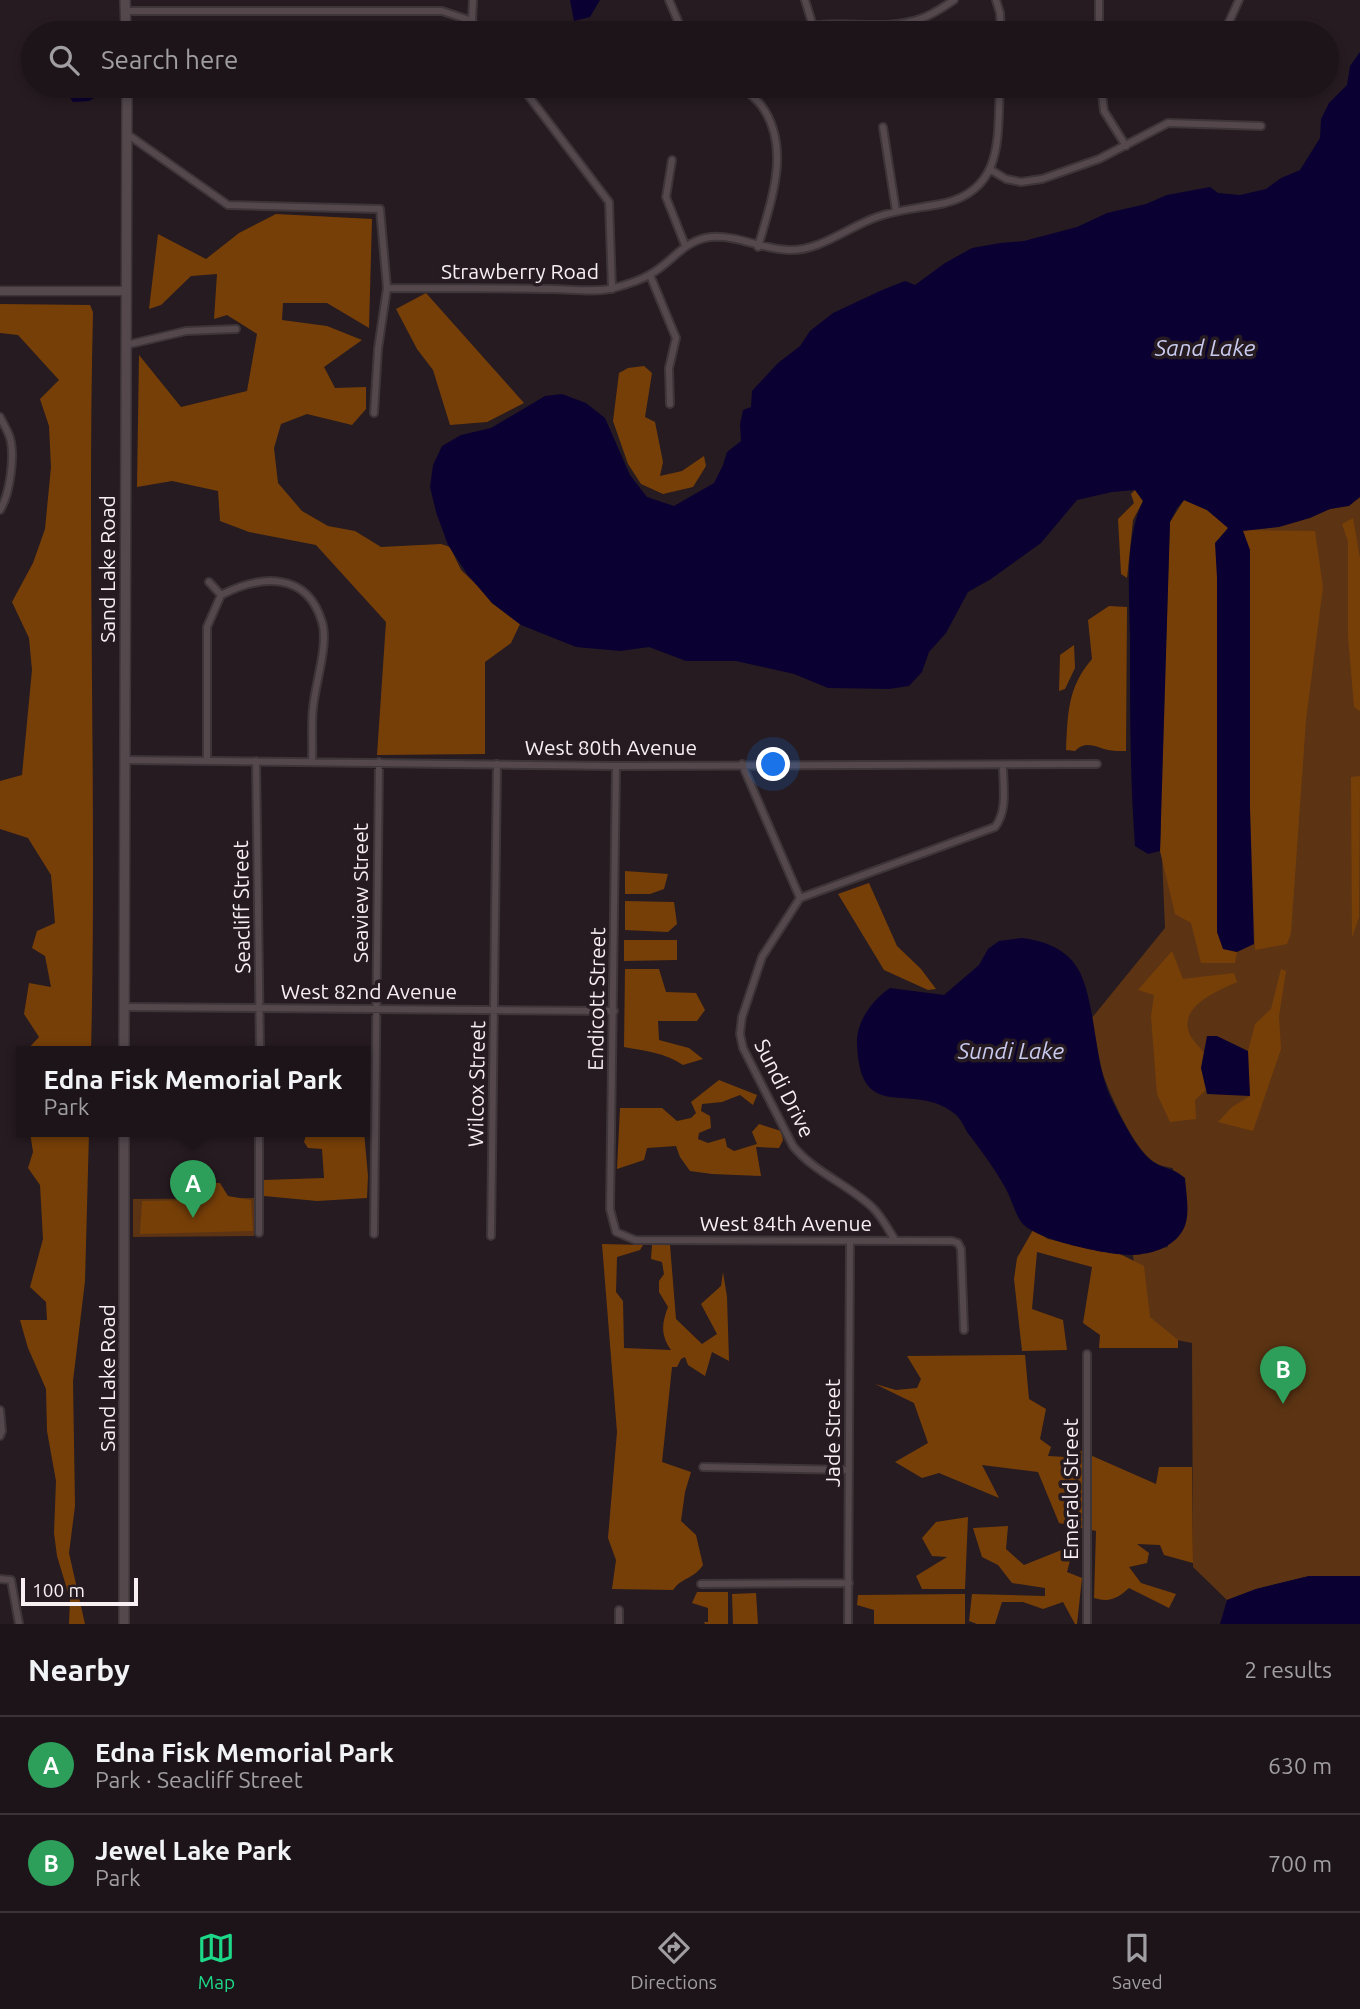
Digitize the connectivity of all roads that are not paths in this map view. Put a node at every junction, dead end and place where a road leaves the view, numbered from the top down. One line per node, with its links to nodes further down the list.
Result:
1 (125, 0): 11 (main road)
2 (319, 0): 10 (street)
3 (472, 0): 13 (street)
4 (669, 0): 14 (street)
5 (805, 0): 15 (street)
6 (954, 0): 16 (street)
7 (996, 0): 17 (street)
8 (1099, 0): 18 (street)
9 (1239, 0): 19 (street)
10 (319, 10): 11 (street); 13 (street)
11 (126, 11): 12 (main road)
12 (126, 21)
13 (472, 21)
14 (678, 21)
15 (811, 21)
16 (907, 21)
17 (1000, 21)
18 (1099, 21)
19 (1229, 21)
20 (127, 98): 27 (main road, Sand Lake Road)
21 (530, 98): 36 (street)
22 (754, 98): 33 (street)
23 (999, 98): 30 (street)
24 (1102, 98): 28 (street)
25 (1261, 126): 28 (street)
26 (883, 127): 31 (street)
27 (127, 134): 35 (street); 38 (main road, Sand Lake Road)
28 (1126, 146): 30 (street)
29 (672, 160): 32 (street)
30 (991, 170): 31 (street)
31 (896, 211): 33 (street)
32 (685, 245): 33 (street); 34 (street)
33 (758, 247)
34 (650, 275): 36 (street, Strawberry Road); 41 (street)
35 (387, 288): 36 (street, Strawberry Road); 42 (street)
36 (612, 289)
37 (0, 291): 38 (street)
38 (125, 291): 40 (main road, Sand Lake Road)
39 (236, 329): 40 (street)
40 (126, 345): 47 (main road, Sand Lake Road)
41 (670, 404)
42 (374, 413)
43 (0, 417): 44 (street)
44 (0, 510)
45 (209, 582): 46 (street)
46 (221, 595): 48 (street); 50 (street)
47 (124, 760): 48 (street, West 80th Avenue); 58 (main road, Sand Lake Road)
48 (206, 761): 49 (street, West 80th Avenue)
49 (256, 761): 50 (street, West 80th Avenue); 59 (street, Seacliff Street)
50 (312, 762): 51 (street, West 80th Avenue)
51 (379, 762): 52 (street, West 80th Avenue); 60 (street, Seaview Street)
52 (497, 764): 55 (street, West 80th Avenue); 61 (street, Wilcox Street)
53 (742, 764): 55 (street, West 80th Avenue); 56 (street, West 80th Avenue); 57 (street)
54 (1097, 764): 56 (street, West 80th Avenue)
55 (616, 766): 62 (street, Endicott Street)
56 (1003, 766): 57 (street)
57 (800, 898): 71 (street, Sundi Drive)
58 (124, 1007): 59 (street, West 82nd Avenue); 63 (main road, Sand Lake Road)
59 (260, 1008): 60 (street, West 82nd Avenue); 64 (street, Seacliff Street)
60 (377, 1009): 61 (street, West 82nd Avenue); 69 (street, Seaview Street)
61 (495, 1010): 62 (street, West 82nd Avenue); 70 (street, Wilcox Street)
62 (614, 1011): 67 (street, Endicott Street)
63 (124, 1046)
64 (260, 1046)
65 (124, 1137): 84 (main road, Sand Lake Road)
66 (260, 1137): 68 (street)
67 (616, 1232): 72 (street, West 84th Avenue)
68 (259, 1233)
69 (374, 1234)
70 (491, 1236)
71 (895, 1240): 72 (street, West 84th Avenue); 73 (street, West 84th Avenue)
72 (850, 1241): 78 (street, Jade Street)
73 (964, 1330)
74 (1087, 1353): 87 (street, Emerald Street)
75 (0, 1410): 76 (street)
76 (0, 1436)
77 (703, 1467): 78 (street)
78 (849, 1470): 80 (street, Jade Street)
79 (0, 1579): 83 (street)
80 (849, 1583): 81 (street); 86 (street, Jade Street)
81 (701, 1584)
82 (619, 1610): 85 (street)
83 (19, 1624)
84 (124, 1624)
85 (619, 1624)
86 (848, 1624)
87 (1087, 1624)

